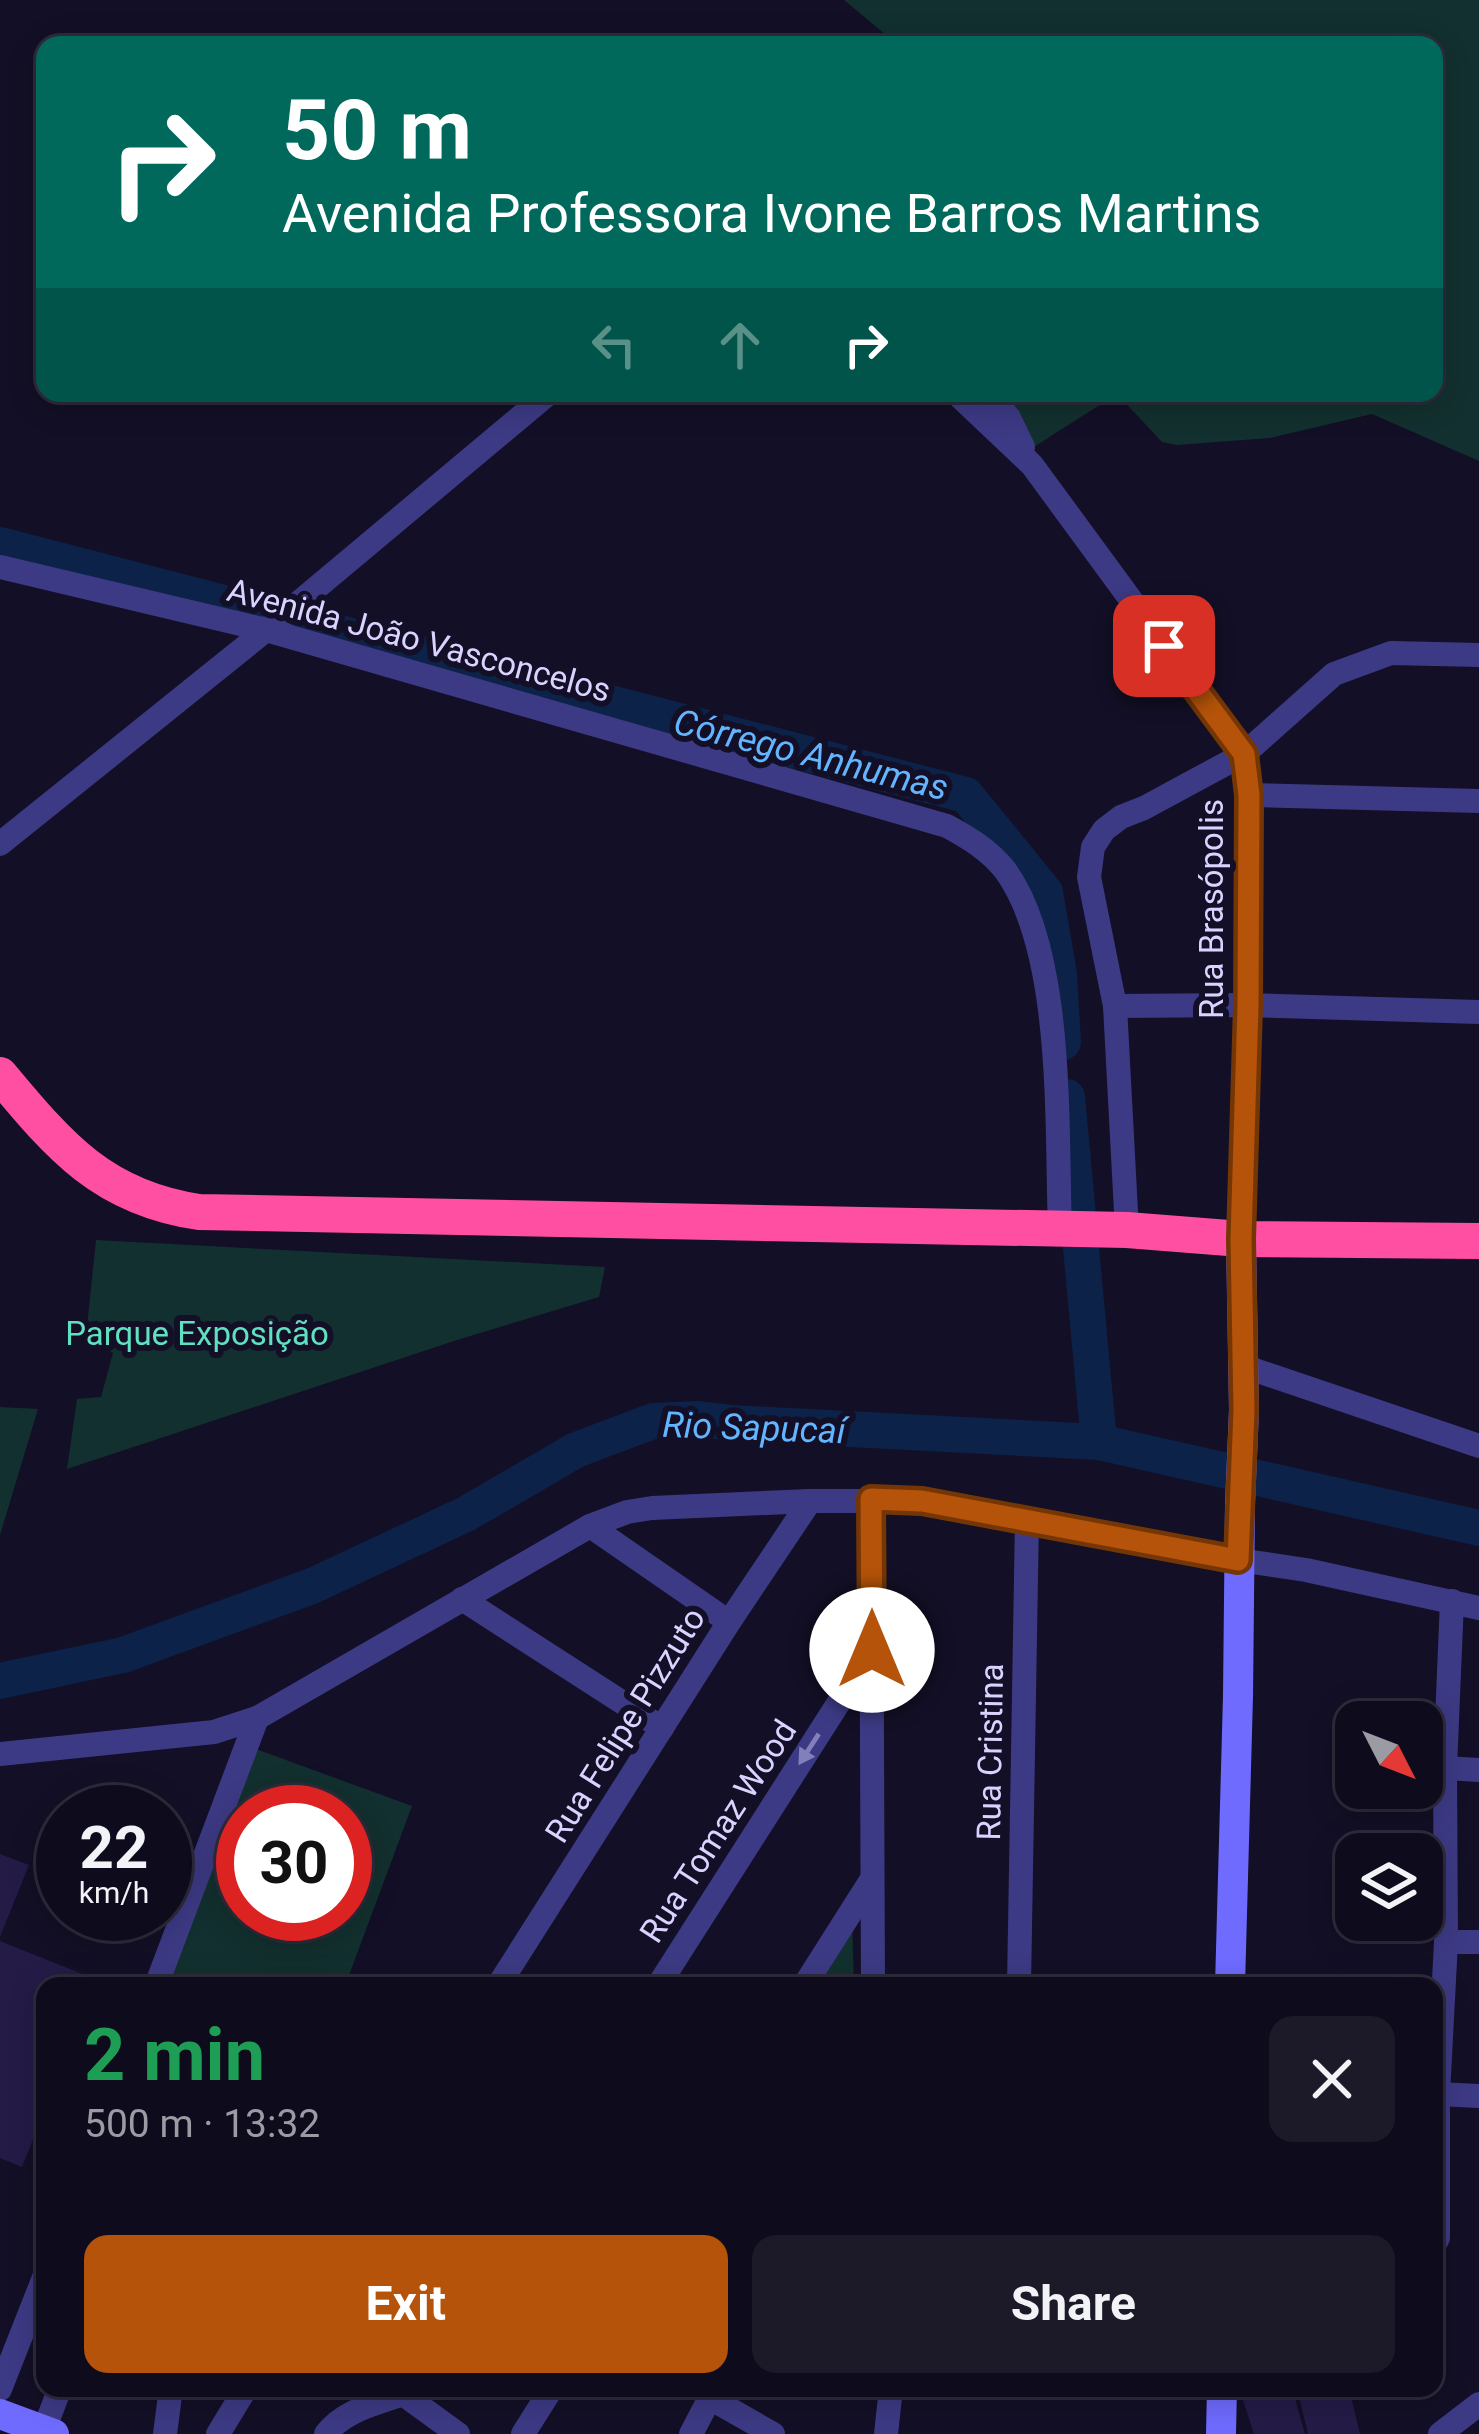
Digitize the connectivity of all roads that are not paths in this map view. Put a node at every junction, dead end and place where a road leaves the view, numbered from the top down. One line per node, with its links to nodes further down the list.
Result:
1 (539, 402): 6 (street)
2 (966, 402): 4 (street, Rua Brasópolis)
3 (996, 402): 4 (street)
4 (1032, 465): 8 (street, Rua Brasópolis)
5 (0, 567): 6 (street, Avenida João Vasconcelos)
6 (268, 628): 11 (street); 16 (street, Avenida João Vasconcelos)
7 (1479, 655): 8 (street)
8 (1244, 754): 9 (street, Rua Brasópolis); 13 (street)
9 (1249, 795): 10 (street); 12 (street, Rua Brasópolis)
10 (1479, 801)
11 (0, 844)
12 (1248, 1005): 13 (street); 14 (street); 18 (street, Rua Brasópolis)
13 (1115, 1006): 17 (street)
14 (1479, 1012)
15 (0, 1076): 16 (highway)
16 (1066, 1230): 17 (highway)
17 (1119, 1230): 18 (highway)
18 (1241, 1239): 19 (highway); 20 (street)
19 (1479, 1241)
20 (1243, 1366): 21 (street); 26 (street)
21 (1479, 1446)
22 (871, 1499): 23 (street); 24 (street); 31 (street)
23 (810, 1501): 25 (street); 30 (street, Rua Felipe Pizzuto)
24 (1027, 1519): 26 (street); 45 (street, Rua Cristina)
25 (590, 1526): 27 (street); 30 (street)
26 (1238, 1560): 28 (street); 46 (street)
27 (462, 1599): 32 (street); 33 (street)
28 (1452, 1601): 29 (street); 35 (street)
29 (1479, 1608)
30 (729, 1622): 33 (street, Rua Felipe Pizzuto)
31 (872, 1650): 37 (street); 42 (street, Rua Tomaz Wood, one-way to 42)
32 (256, 1718): 34 (street); 40 (street)
33 (662, 1727): 41 (street, Rua Felipe Pizzuto)
34 (0, 1754)
35 (1445, 1768): 36 (street); 38 (street)
36 (1479, 1770)
37 (871, 1880): 43 (street); 44 (street)
38 (1446, 1942): 39 (street); 47 (street)
39 (1479, 1942)
40 (159, 1977)
41 (504, 1977)
42 (664, 1977)
43 (810, 1977)
44 (873, 1977)
45 (1019, 1977)
46 (1230, 1977)
47 (1443, 1977)
48 (1443, 2094): 49 (street)
49 (1479, 2096)
50 (36, 2298): 51 (street)
51 (0, 2389)
52 (58, 2397): 64 (street)
53 (170, 2397): 65 (street)
54 (241, 2397): 66 (street)
55 (391, 2397): 67 (street)
56 (412, 2397): 68 (street)
57 (546, 2397): 69 (street)
58 (710, 2397): 70 (street)
59 (718, 2397): 71 (street)
60 (890, 2397): 72 (street)
61 (1222, 2397): 73 (street)
62 (1479, 2404): 74 (street)
63 (0, 2414): 64 (street)
64 (49, 2432)
65 (165, 2434)
66 (218, 2434)
67 (326, 2434)
68 (458, 2434)
69 (523, 2434)
70 (692, 2434)
71 (773, 2434)
72 (886, 2434)
73 (1221, 2434)
74 (1440, 2434)

